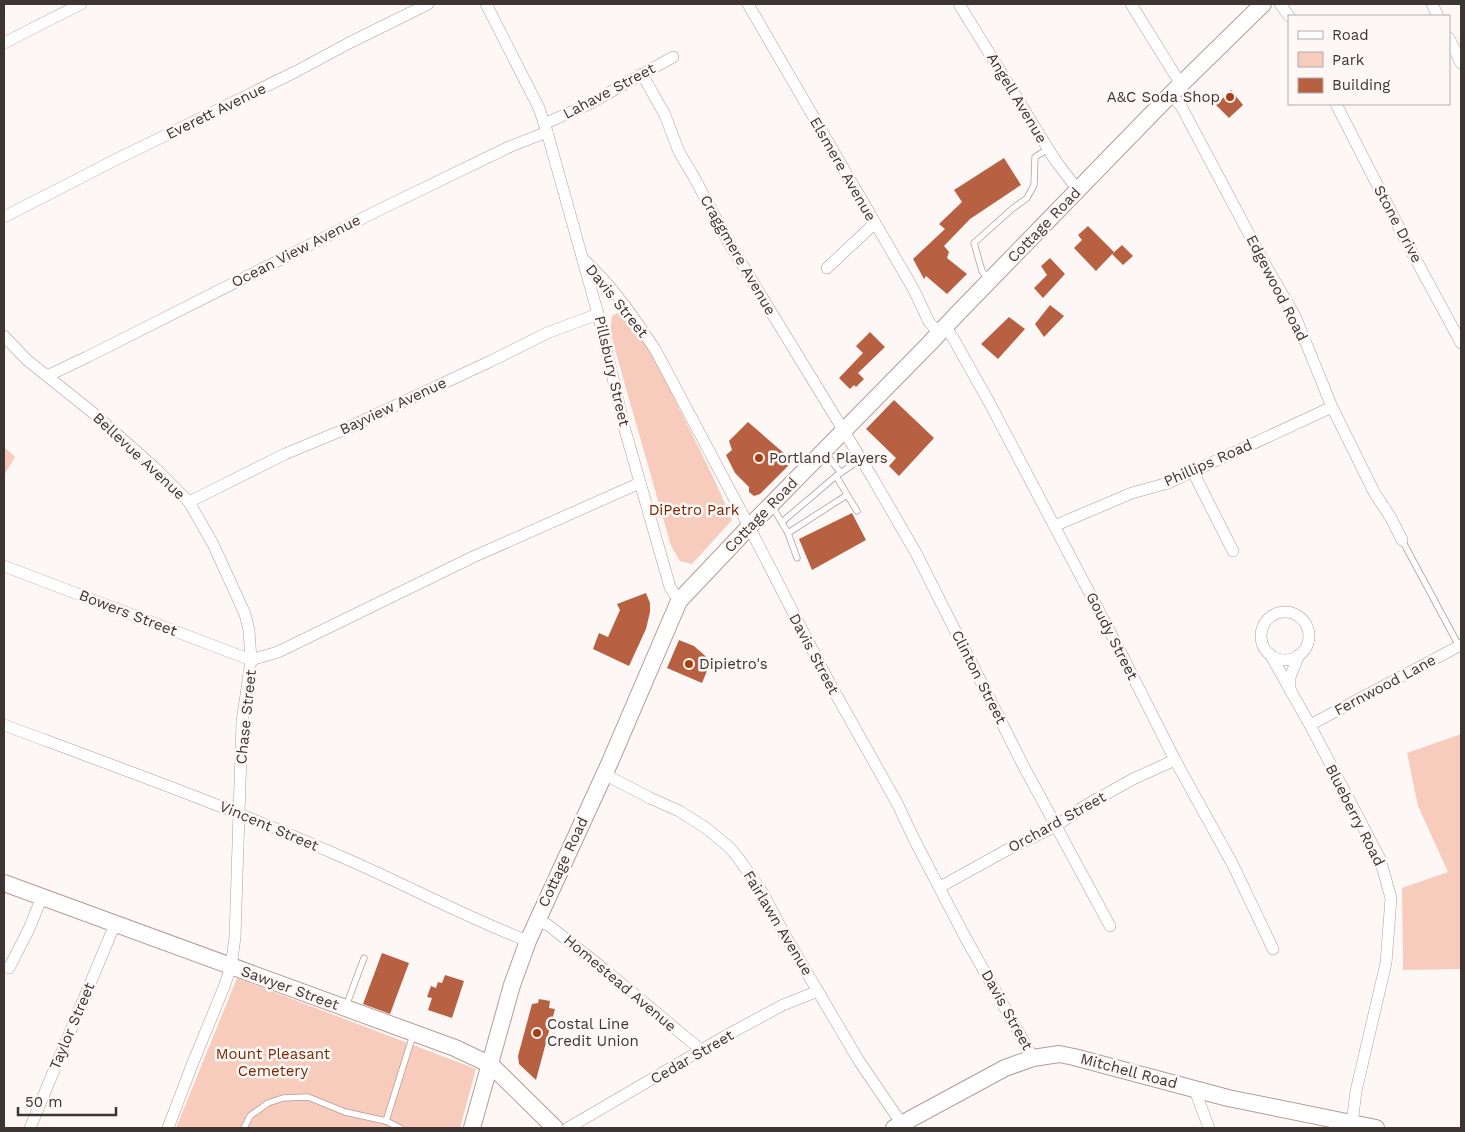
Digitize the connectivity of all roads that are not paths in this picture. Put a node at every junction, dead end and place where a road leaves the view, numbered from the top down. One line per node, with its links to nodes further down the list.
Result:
1 (81, 4): 11 (street)
2 (428, 4): 20 (street, Everett Avenue)
3 (486, 4): 17 (street, Pillsbury Street)
4 (748, 4): 21 (street, Elsmere Avenue)
5 (959, 4): 18 (street, Angell Avenue)
6 (1131, 4): 15 (street, Edgewood Road)
7 (1264, 4): 15 (street, Cottage Road)
8 (1280, 4): 9 (street)
9 (1288, 15)
10 (1450, 40): 13 (street)
11 (4, 43)
12 (673, 57): 14 (street, Lahave Street)
13 (1461, 63)
14 (642, 74): 17 (street, Lahave Street); 31 (street, Craggmere Avenue)
15 (1176, 88): 19 (street, Cottage Road); 30 (street, Edgewood Road)
16 (1337, 105): 28 (street, Stone Drive)
17 (546, 128): 22 (street, Pillsbury Street); 29 (street, Ocean View Avenue)
18 (1048, 149): 19 (street, Angell Avenue); 24 (lane)
19 (1078, 190): 24 (street, Cottage Road)
20 (4, 217)
21 (875, 223): 23 (street); 26 (street, Elsmere Avenue)
22 (583, 259): 25 (street, Pillsbury Street); 43 (street, Davis Street)
23 (827, 268)
24 (989, 281): 26 (street, Cottage Road)
25 (598, 314): 36 (street, Pillsbury Street); 38 (street, Bayview Avenue)
26 (942, 330): 31 (street, Cottage Road); 42 (street, Goudy Street)
27 (4, 336): 29 (street, Bellevue Avenue)
28 (1461, 343)
29 (47, 376): 38 (street, Bellevue Avenue)
30 (1332, 407): 34 (street, Phillips Road); 45 (street, Edgewood Road)
31 (843, 431): 32 (street, Cottage Road); 33 (street, Clinton Street)
32 (823, 451): 35 (lane); 39 (street, Cottage Road)
33 (861, 459): 35 (lane); 60 (street, Clinton Street)
34 (1194, 472): 42 (street, Phillips Road); 46 (street)
35 (838, 474): 37 (lane); 41 (lane)
36 (640, 483): 49 (street, Pillsbury Street); 53 (street, Chase Street)
37 (848, 495): 40 (lane); 44 (lane)
38 (189, 502): 53 (street, Bellevue Avenue)
39 (771, 505): 41 (lane); 43 (street, Cottage Road)
40 (857, 511)
41 (782, 522): 44 (lane)
42 (1054, 526): 57 (street, Goudy Street)
43 (749, 527): 49 (street, Cottage Road); 62 (street, Davis Street)
44 (788, 533): 47 (lane)
45 (1402, 540): 50 (lane)
46 (1233, 551)
47 (797, 558)
48 (4, 566): 53 (street, Bowers Street)
49 (679, 601): 58 (street, Cottage Road)
50 (1460, 646): 56 (street, Fernwood Lane)
51 (1270, 654): 52 (street); 52 (street, Blueberry Road); 54 (street, Blueberry Road)
52 (1299, 655): 54 (street, Blueberry Road)
53 (251, 660): 59 (street, Chase Street)
54 (1290, 691): 56 (street, Blueberry Road)
55 (4, 725): 59 (street, Vincent Street)
56 (1310, 725): 82 (street, Blueberry Road)
57 (1175, 760): 60 (street, Orchard Street); 68 (street, Goudy Street)
58 (604, 774): 64 (street, Cottage Road); 72 (street, Fairlawn Avenue)
59 (239, 813): 67 (street, Vincent Street); 70 (street, Chase Street)
60 (1056, 826): 62 (street, Orchard Street); 66 (street, Clinton Street)
61 (4, 883): 63 (street, Sawyer Street)
62 (940, 887): 76 (street, Davis Street)
63 (42, 897): 65 (street, Sawyer Street); 71 (street)
64 (537, 920): 67 (street, Cottage Road); 75 (street, Homestead Avenue)
65 (115, 924): 70 (street, Sawyer Street); 83 (street, Taylor Street)
66 (1110, 926)
67 (528, 941): 77 (street, Cottage Road)
68 (1273, 949)
69 (364, 958): 73 (lane)
70 (231, 967): 73 (street, Sawyer Street); 84 (street, Chase Street)
71 (10, 968)
72 (818, 991): 75 (street, Cedar Street); 81 (street, Fairlawn Avenue)
73 (346, 1008): 74 (street, Sawyer Street)
74 (414, 1034): 77 (street, Sawyer Street); 79 (lane)
75 (701, 1050): 88 (street, Cedar Street)
76 (1033, 1058): 78 (street, Mitchell Road); 81 (street, Mitchell Road)
77 (491, 1066): 80 (street, Sawyer Street); 87 (street, Cottage Road)
78 (1194, 1088): 82 (street, Mitchell Road); 89 (street)
79 (386, 1121): 85 (lane); 86 (lane)
80 (548, 1124)
81 (898, 1126)
82 (1354, 1126): 90 (street, Mitchell Road)
83 (30, 1128)
84 (168, 1128)
85 (244, 1128)
86 (400, 1128)
87 (472, 1128)
88 (568, 1128)
89 (1209, 1128)
90 (1376, 1128)

